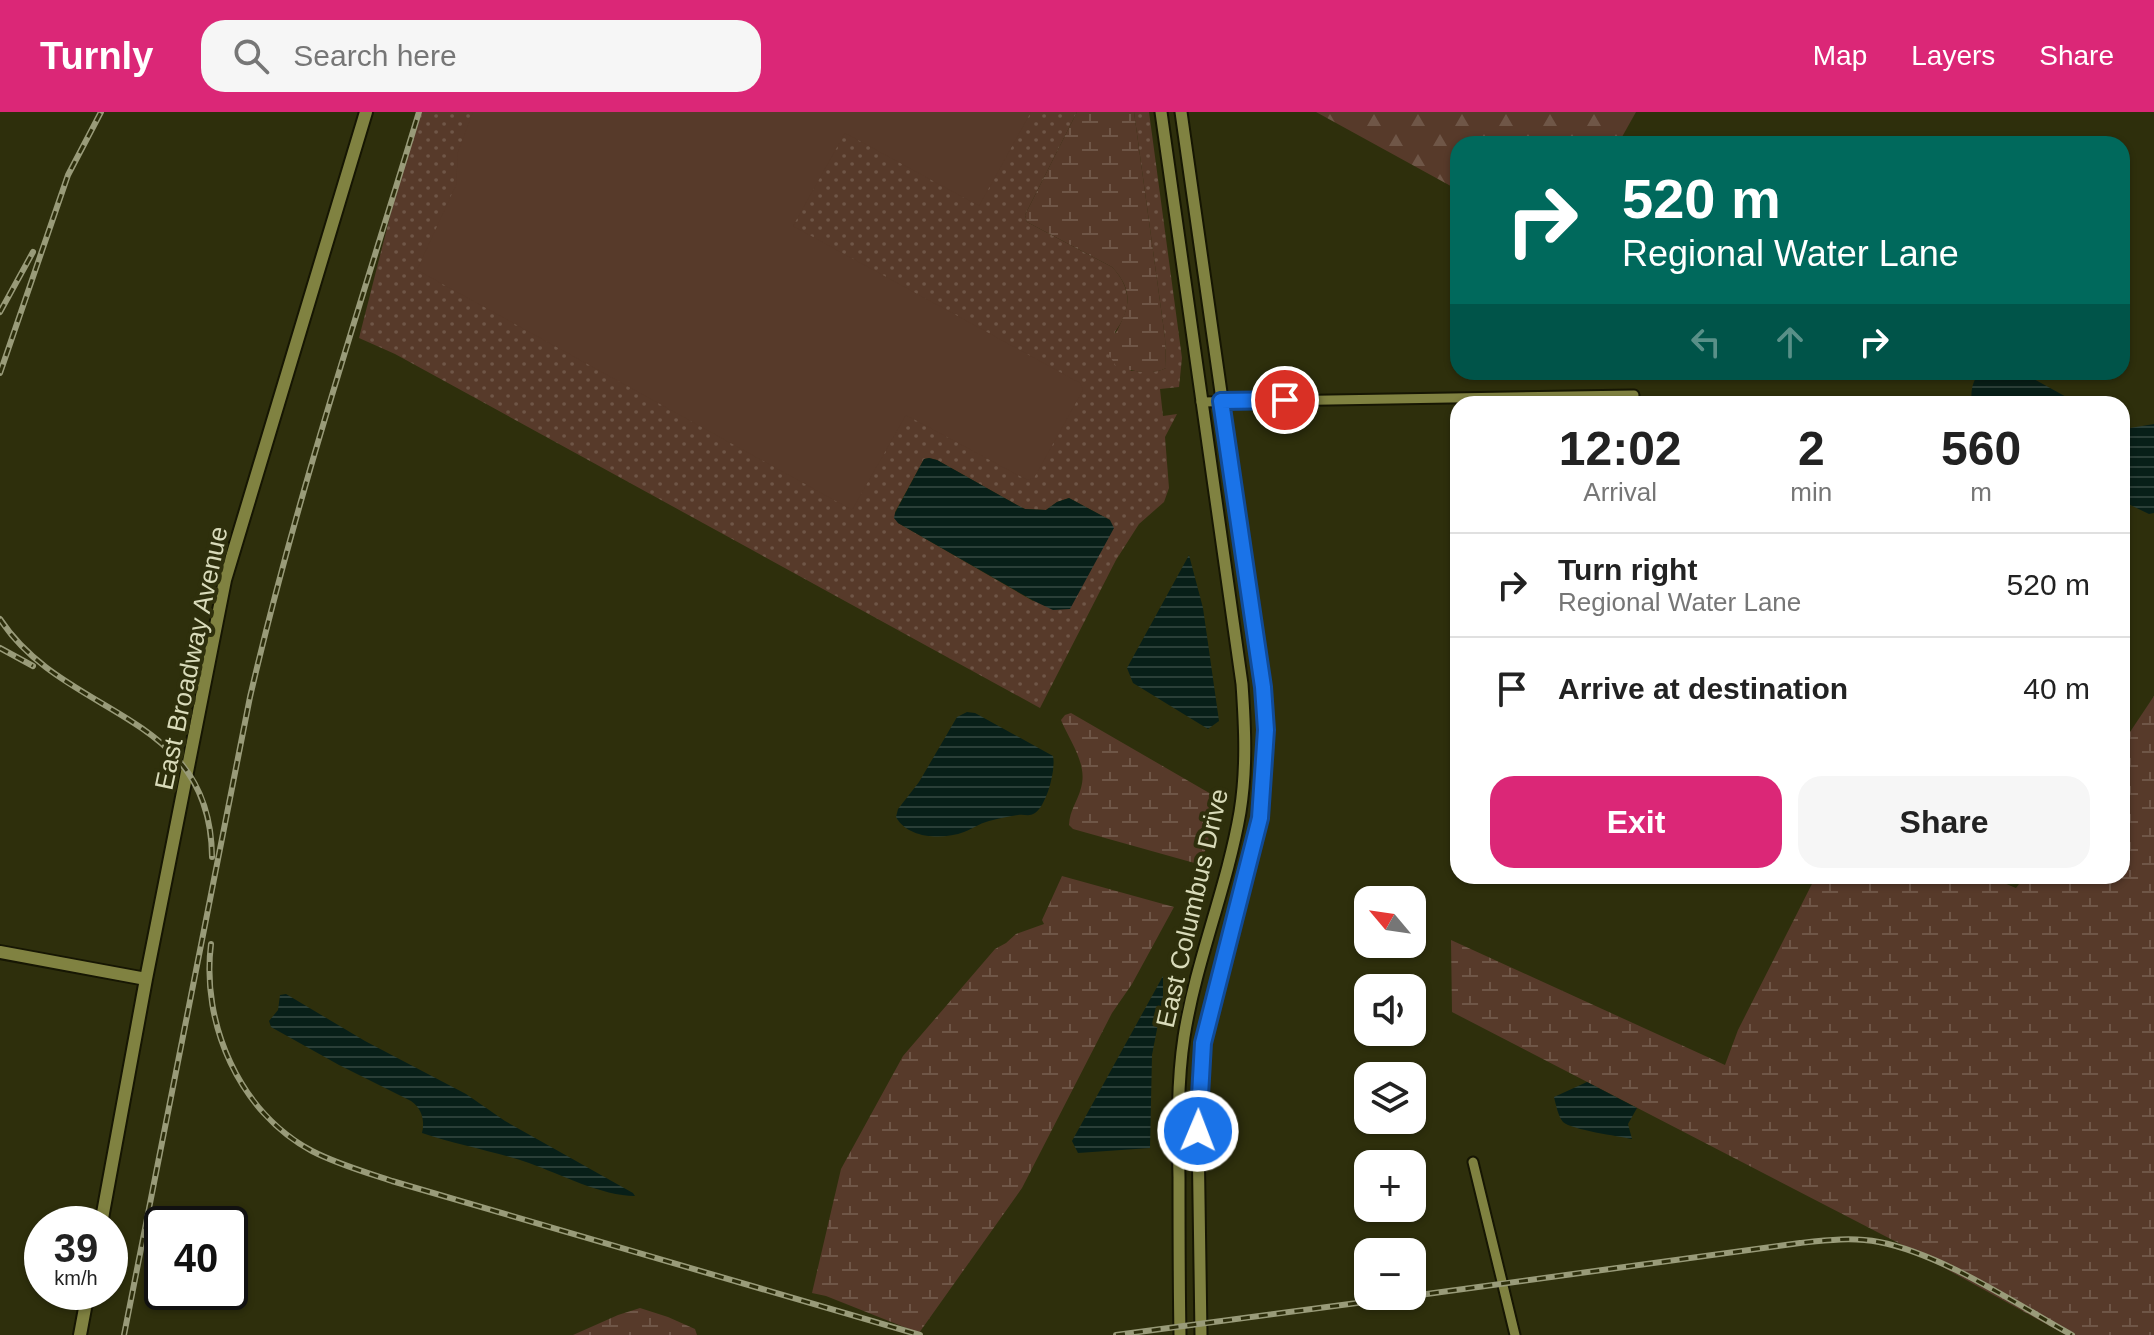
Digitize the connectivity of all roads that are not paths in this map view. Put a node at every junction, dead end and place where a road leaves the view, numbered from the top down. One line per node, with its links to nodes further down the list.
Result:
1 (366, 112): 12 (main road, East Broadway Avenue)
2 (1161, 112): 8 (street, East Columbus Drive)
3 (1181, 112): 7 (street, East Columbus Drive)
4 (1634, 395): 5 (street)
5 (1565, 396)
6 (1450, 398): 7 (street)
7 (1221, 401): 8 (street); 10 (street, East Columbus Drive)
8 (1201, 402): 9 (street, East Columbus Drive)
9 (1221, 891): 10 (street); 17 (street, East Columbus Drive)
10 (1241, 896): 18 (street, East Columbus Drive)
11 (0, 952): 12 (main road)
12 (146, 979): 14 (main road, East Broadway Avenue)
13 (1473, 1162): 19 (street)
14 (104, 1206)
15 (85, 1310): 16 (main road)
16 (80, 1335)
17 (1180, 1335)
18 (1201, 1335)
19 (1515, 1335)

